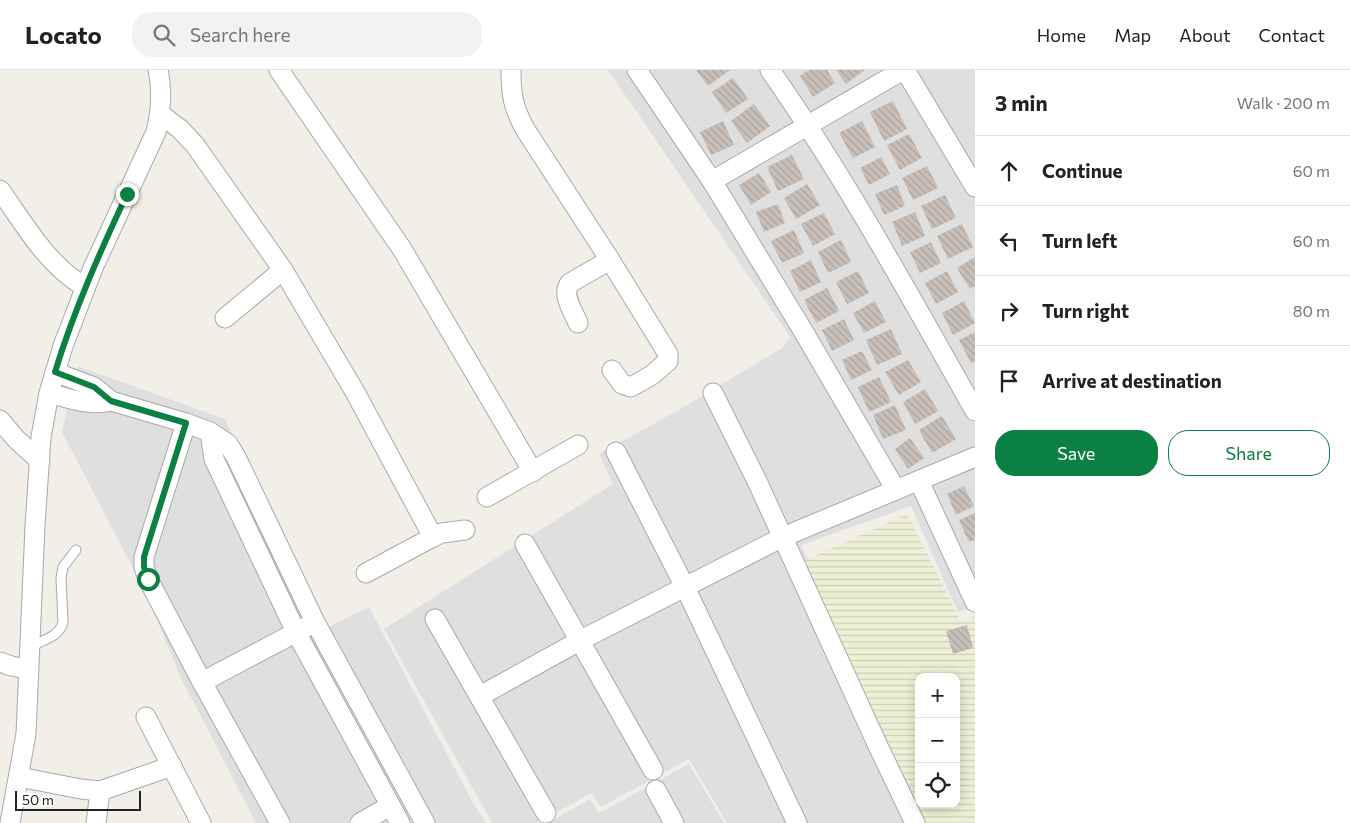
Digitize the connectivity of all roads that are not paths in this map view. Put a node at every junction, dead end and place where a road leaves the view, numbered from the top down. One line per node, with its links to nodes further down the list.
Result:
1 (158, 70): 7 (street)
2 (279, 70): 30 (street)
3 (511, 70): 12 (street)
4 (637, 70): 9 (street)
5 (770, 70): 8 (street)
6 (904, 70): 8 (street); 10 (street)
7 (160, 114): 13 (street); 14 (street)
8 (808, 125): 9 (street); 22 (street)
9 (712, 181): 32 (street)
10 (975, 187)
11 (0, 190): 14 (street)
12 (610, 260): 16 (street); 17 (street)
13 (283, 270): 15 (street); 35 (street)
14 (85, 288): 18 (street)
15 (225, 318)
16 (578, 323)
17 (612, 370)
18 (55, 372): 19 (street); 21 (street)
19 (49, 393): 21 (street); 29 (street)
20 (713, 393): 36 (street)
21 (111, 401): 24 (street)
22 (975, 412)
23 (0, 420): 29 (street)
24 (186, 423): 25 (street); 49 (street)
25 (210, 432): 43 (street); 44 (street)
26 (578, 445): 30 (street)
27 (616, 452): 40 (street)
28 (975, 457): 31 (street)
29 (40, 461): 46 (street)
30 (532, 472): 33 (street)
31 (919, 481): 32 (street); 41 (street)
32 (896, 490): 36 (street)
33 (487, 497)
34 (465, 530): 35 (street)
35 (433, 537): 39 (street)
36 (784, 538): 40 (street); 68 (street)
37 (525, 544): 45 (street)
38 (76, 550): 46 (lane)
39 (366, 573)
40 (685, 587): 45 (street); 67 (street)
41 (975, 602)
42 (435, 619): 50 (street)
43 (315, 622): 44 (street); 65 (street)
44 (296, 632): 49 (street); 57 (street)
45 (580, 640): 50 (street); 53 (street)
46 (28, 647): 48 (street)
47 (0, 662): 48 (street)
48 (28, 669): 54 (street)
49 (202, 682): 62 (street)
50 (480, 696): 58 (street)
51 (146, 716): 52 (street)
52 (172, 766): 56 (street); 61 (street)
53 (653, 770)
54 (19, 777): 56 (street); 59 (street)
55 (656, 790): 66 (street)
56 (100, 791): 60 (street)
57 (390, 806): 63 (street); 64 (street)
58 (546, 813)
59 (7, 819)
60 (96, 823)
61 (201, 823)
62 (280, 823)
63 (360, 823)
64 (400, 823)
65 (426, 823)
66 (674, 823)
67 (797, 823)
68 (915, 823)

